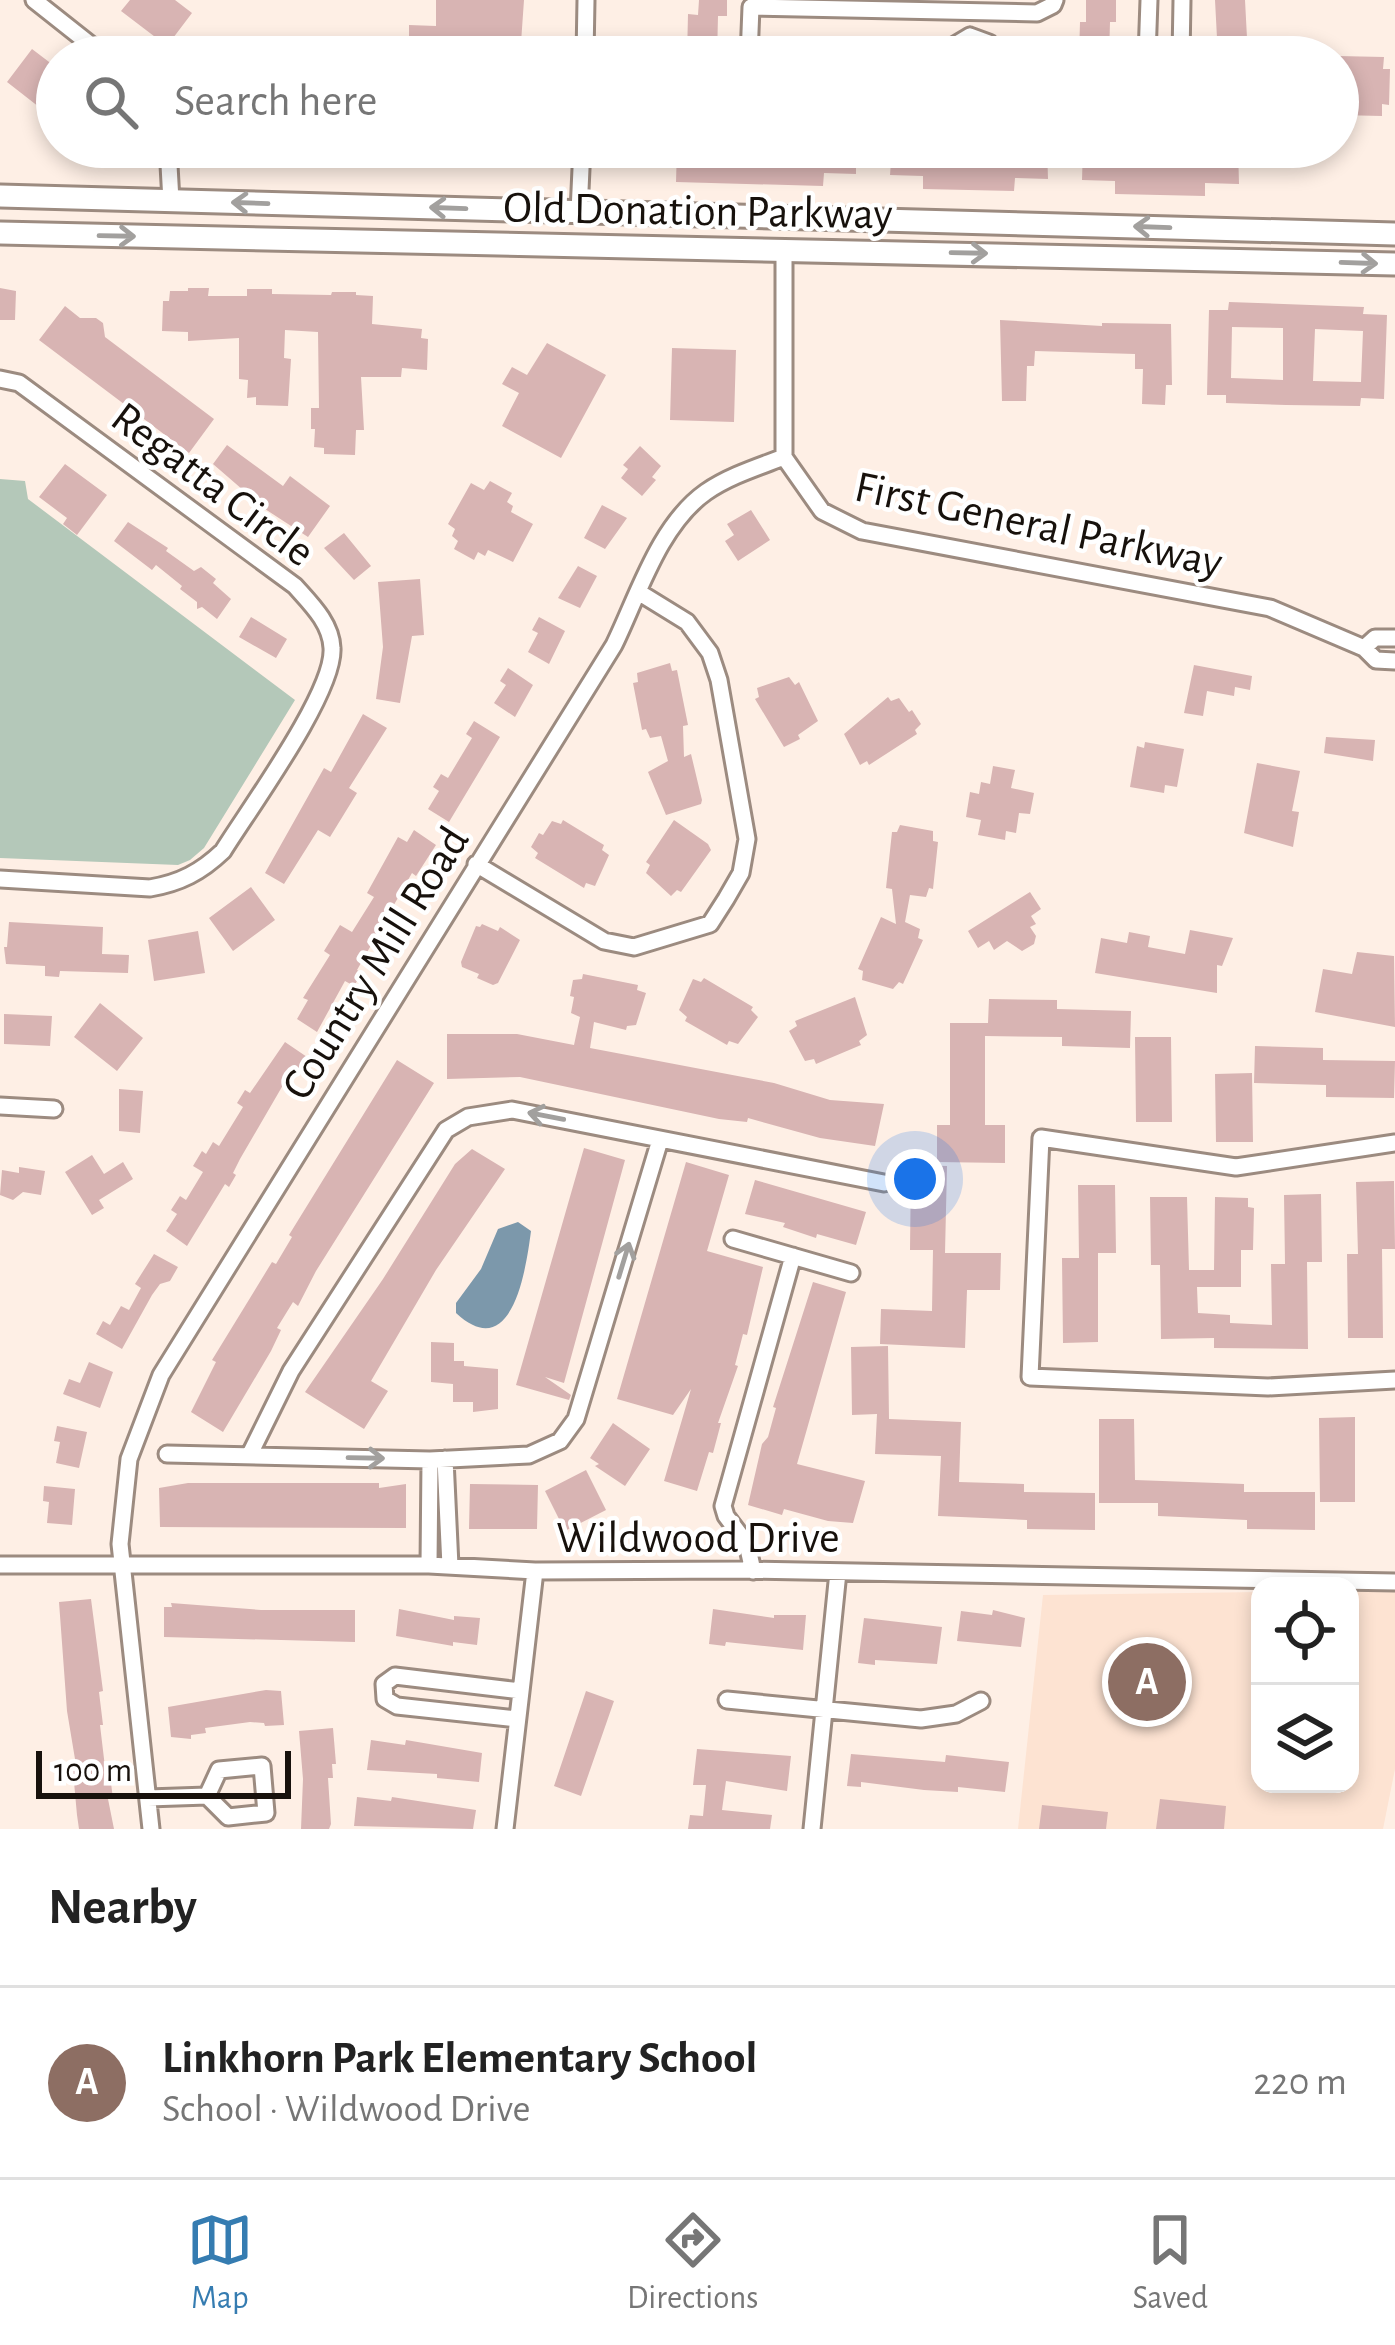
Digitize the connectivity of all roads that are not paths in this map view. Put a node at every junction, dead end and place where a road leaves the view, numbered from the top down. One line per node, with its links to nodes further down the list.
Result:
1 (34, 0): 7 (street)
2 (586, 0): 8 (street)
3 (1055, 0): 6 (street)
4 (1149, 0): 11 (street)
5 (1182, 0): 12 (street)
6 (971, 12): 9 (street); 10 (street)
7 (79, 36)
8 (585, 36)
9 (750, 36)
10 (970, 36)
11 (1148, 36)
12 (1181, 36)
13 (169, 168): 16 (street)
14 (581, 168): 17 (street)
15 (0, 196): 16 (street, Old Donation Parkway)
16 (171, 200): 17 (street, Old Donation Parkway, one-way to 16)
17 (578, 212): 19 (street, Old Donation Parkway, one-way to 17)
18 (0, 233): 20 (street, Old Donation Parkway, one-way to 20)
19 (1395, 234)
20 (784, 249): 21 (street, Old Donation Parkway, one-way to 21); 23 (street)
21 (1395, 264)
22 (0, 379): 29 (street, Regatta Circle)
23 (784, 457): 24 (street, Country Mill Road); 26 (street, First General Parkway)
24 (640, 593): 28 (street, Country Mill Road); 28 (street)
25 (1395, 638): 26 (street)
26 (1364, 648): 27 (street, First General Parkway)
27 (1395, 661)
28 (476, 865): 45 (street, Country Mill Road)
29 (0, 879)
30 (0, 1106): 31 (street)
31 (53, 1108)
32 (660, 1140): 34 (street); 40 (street, one-way to 40); 41 (street, one-way to 32)
33 (1395, 1143): 38 (street)
34 (884, 1183)
35 (733, 1239): 36 (street)
36 (794, 1256): 37 (street); 46 (street)
37 (851, 1273)
38 (1395, 1380)
39 (167, 1454): 40 (street)
40 (249, 1456): 41 (street, one-way to 41)
41 (437, 1459): 43 (street); 44 (street)
42 (0, 1565): 45 (street, Wildwood Drive)
43 (429, 1565): 44 (street, Wildwood Drive); 45 (street, Wildwood Drive)
44 (450, 1565): 47 (street, Wildwood Drive)
45 (122, 1567): 56 (street, Country Mill Road)
46 (753, 1570): 47 (street, Wildwood Drive); 48 (street, Wildwood Drive)
47 (535, 1571): 50 (street)
48 (838, 1573): 49 (street, Wildwood Drive); 53 (street)
49 (1395, 1582)
50 (520, 1691): 54 (street); 54 (street)
51 (727, 1700): 53 (street)
52 (981, 1701): 53 (street)
53 (825, 1710): 59 (street)
54 (517, 1719): 58 (street)
55 (207, 1796): 56 (street)
56 (148, 1798): 57 (street, Country Mill Road)
57 (151, 1829)
58 (505, 1829)
59 (812, 1829)

